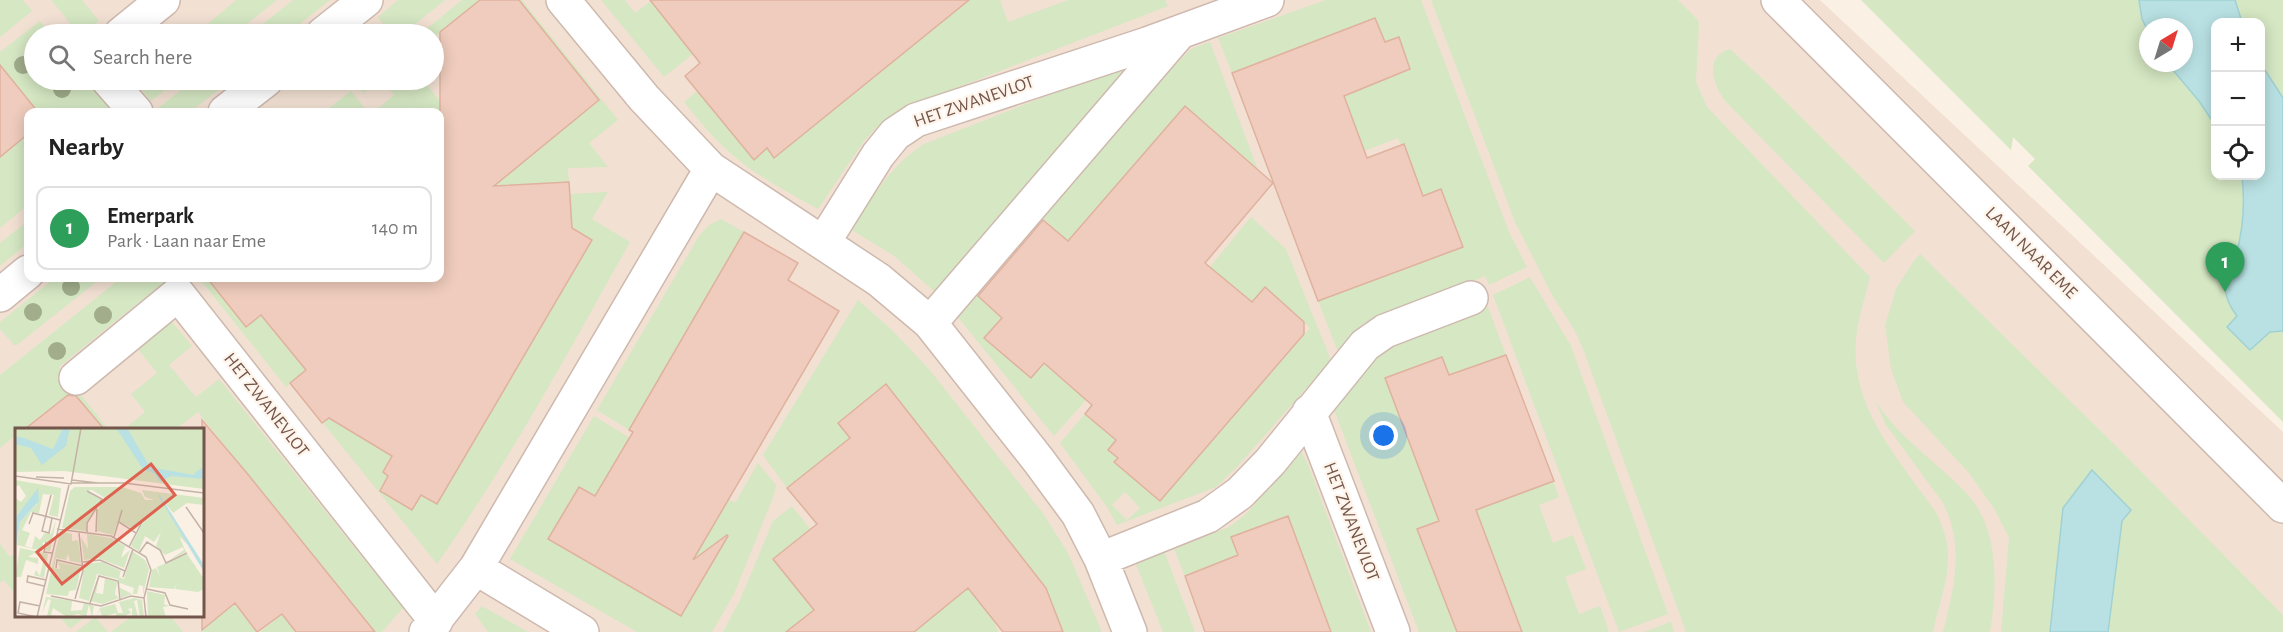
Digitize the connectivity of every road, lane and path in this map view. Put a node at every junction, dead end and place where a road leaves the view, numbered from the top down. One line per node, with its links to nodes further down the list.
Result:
1 (163, 0): 6 (street)
2 (366, 0): 7 (street)
3 (563, 0): 13 (street)
4 (1267, 0): 8 (street, HET ZWANEVLOT)
5 (1778, 0): 21 (street, LAAN NAAR EME)
6 (133, 24)
7 (335, 24)
8 (1180, 32): 14 (street, HET ZWANEVLOT); 18 (street, HET ZWANEVLOT)
9 (117, 90): 11 (street)
10 (253, 90): 12 (street)
11 (132, 108)
12 (230, 108)
13 (711, 169): 14 (street); 23 (street, HET ZWANEVLOT)
14 (823, 243): 18 (street)
15 (24, 275): 16 (street)
16 (0, 295)
17 (1471, 298): 20 (street)
18 (930, 323): 22 (street)
19 (76, 378): 24 (street, HET ZWANEVLOT)
20 (1309, 412): 22 (street); 27 (street, HET ZWANEVLOT)
21 (2283, 506)
22 (1101, 559): 26 (street)
23 (476, 568): 24 (street, HET ZWANEVLOT); 25 (street)
24 (431, 626)
25 (582, 632)
26 (1130, 632)
27 (1393, 632)

